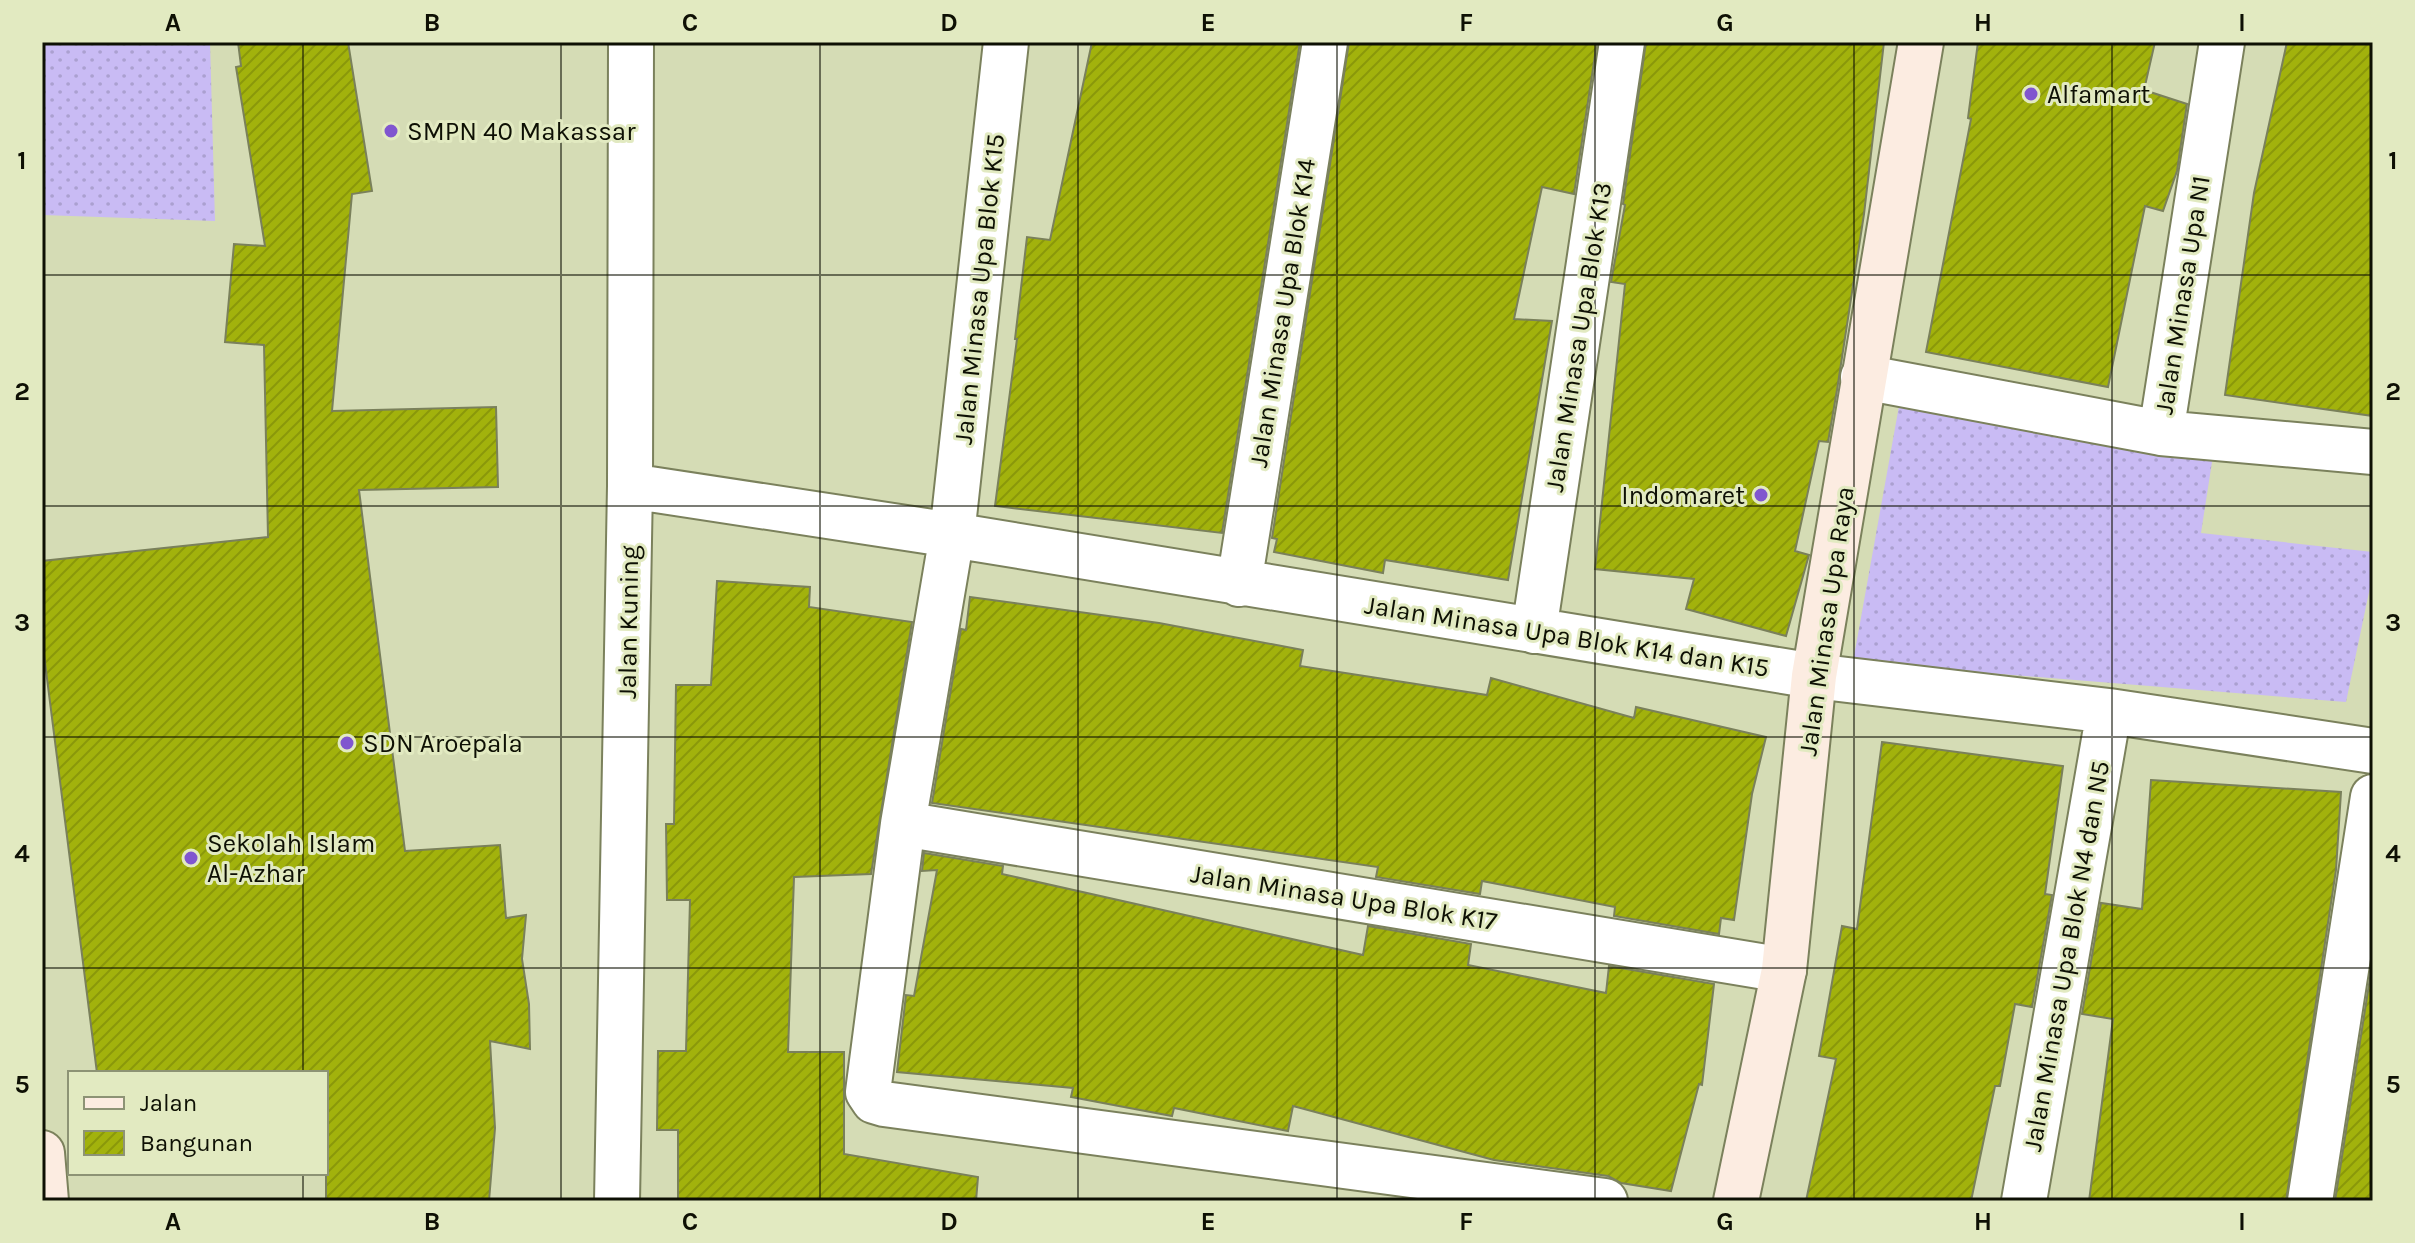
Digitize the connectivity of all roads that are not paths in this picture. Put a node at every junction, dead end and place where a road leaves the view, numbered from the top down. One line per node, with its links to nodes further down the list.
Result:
1 (631, 42): 10 (street, Jalan Kuning)
2 (1006, 42): 11 (street, Jalan Minasa Upa Blok K15)
3 (1325, 42): 12 (street, Jalan Minasa Upa Blok K14)
4 (1622, 42): 13 (street, Jalan Minasa Upa Blok K13)
5 (1921, 42): 7 (street, Jalan Minasa Upa Raya)
6 (2222, 42): 8 (street, Jalan Minasa Upa N1)
7 (1863, 377): 8 (street); 14 (street, Jalan Minasa Upa Raya)
8 (2161, 433): 9 (street, Jalan Minasa Upa N1)
9 (2373, 452)
10 (630, 486): 11 (street, Jalan Minasa Upa Blok K14 dan K15); 22 (street, Jalan Kuning)
11 (952, 535): 12 (street, Jalan Minasa Upa Blok K14 dan K15); 18 (street, Jalan Minasa Upa Blok K15)
12 (1239, 584): 13 (street, Jalan Minasa Upa Blok K14 dan K15)
13 (1534, 631): 14 (street, Jalan Minasa Upa Blok K14 dan K15)
14 (1814, 676): 15 (street, Jalan Minasa Upa Blok K14 dan K15); 19 (street, Jalan Minasa Upa Raya)
15 (2109, 711): 16 (street, Jalan Minasa Upa Blok K14 dan K15); 25 (street, Jalan Minasa Upa Blok N4 dan N5)
16 (2373, 751)
17 (2373, 797): 26 (street)
18 (903, 824): 19 (street, Jalan Minasa Upa Blok K17); 23 (street, Jalan Minasa Upa Blok K15)
19 (1784, 970): 24 (street, Jalan Minasa Upa Raya)
20 (42, 1153): 21 (street)
21 (46, 1201)
22 (617, 1201)
23 (1605, 1201)
24 (1736, 1201)
25 (2024, 1201)
26 (2310, 1201)

